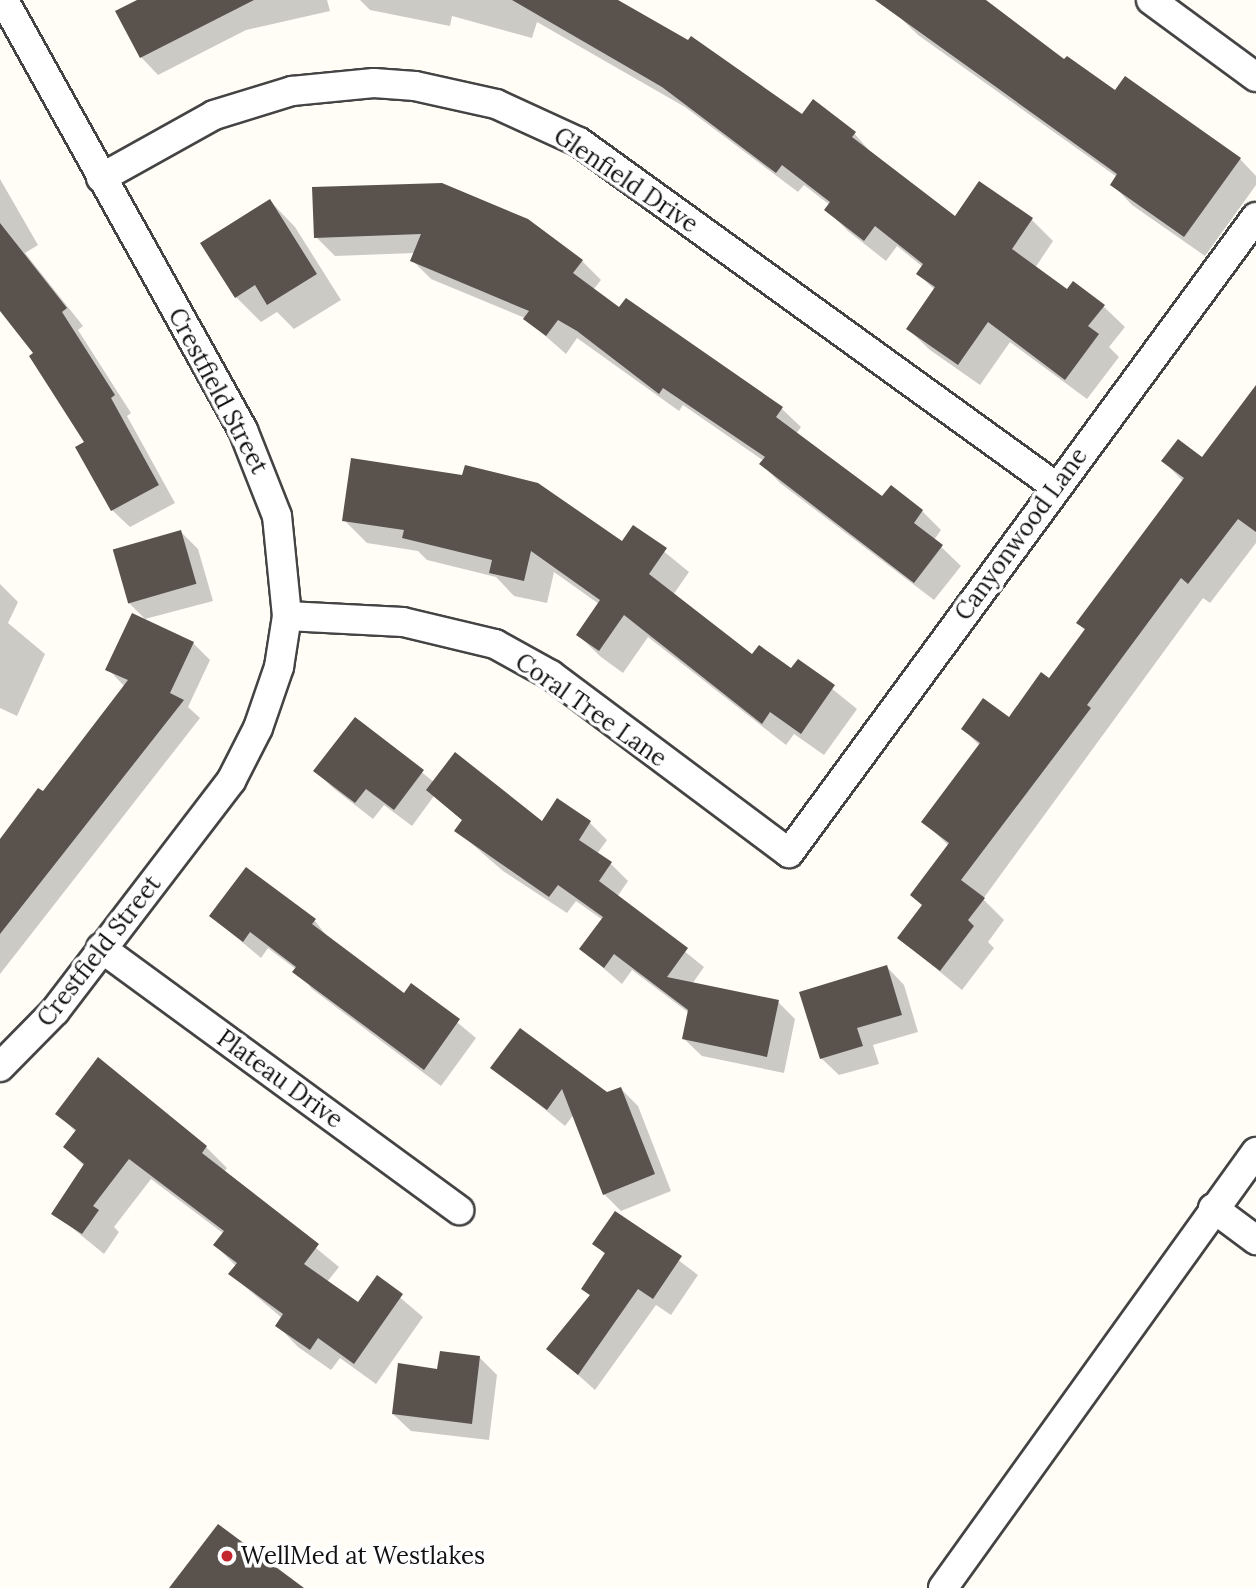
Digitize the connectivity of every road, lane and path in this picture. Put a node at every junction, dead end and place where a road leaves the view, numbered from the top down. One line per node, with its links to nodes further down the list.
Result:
1 (4, 0): 4 (street, Crestfield Street)
2 (1151, 0): 3 (street)
3 (1256, 77)
4 (101, 178): 6 (street, Glenfield Drive); 7 (street, Crestfield Street)
5 (1256, 217): 6 (street, Canyonwood Lane)
6 (1055, 486): 8 (street, Canyonwood Lane)
7 (287, 616): 8 (street, Coral Tree Lane); 9 (street, Crestfield Street)
8 (789, 852)
9 (101, 948): 10 (street, Crestfield Street); 13 (street, Plateau Drive)
10 (0, 1067)
11 (1256, 1152): 12 (street)
12 (1213, 1208): 14 (street); 15 (street)
13 (459, 1210)
14 (1256, 1240)
15 (943, 1588)

